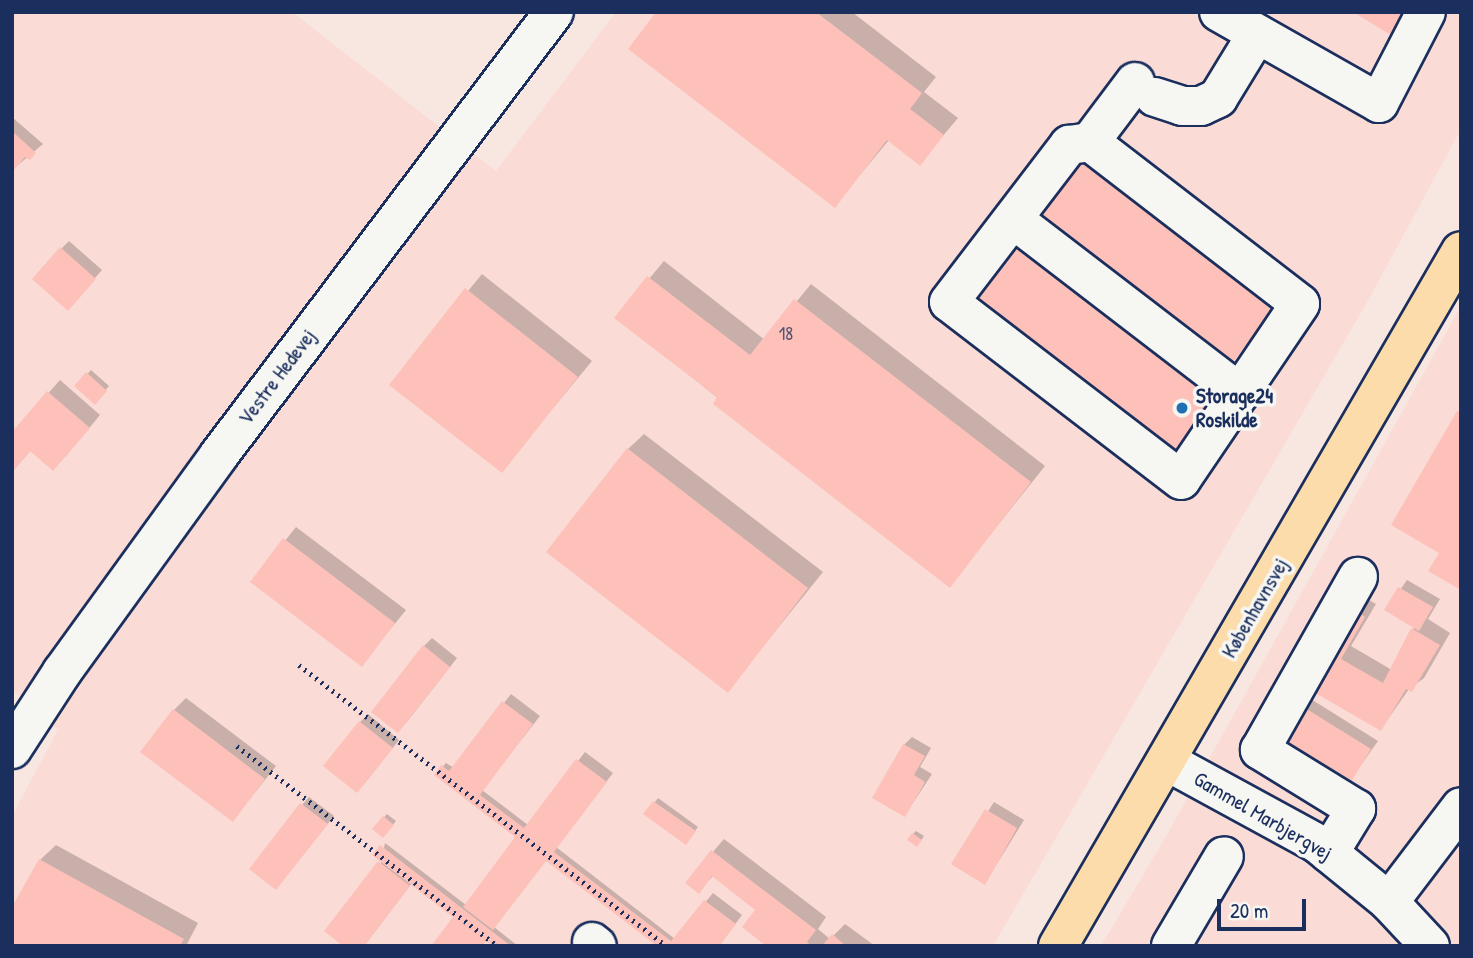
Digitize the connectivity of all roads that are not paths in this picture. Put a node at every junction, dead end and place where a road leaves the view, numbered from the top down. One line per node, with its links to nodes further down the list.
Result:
1 (554, 12): 10 (street, Vestre Hedevej)
2 (1219, 12): 4 (street)
3 (1426, 12): 4 (street)
4 (1257, 34): 5 (street)
5 (1090, 142): 6 (street); 8 (street)
6 (1013, 219): 8 (street); 8 (street)
7 (1457, 255): 11 (main road, Københavnsvej)
8 (1240, 393)
9 (1358, 577): 13 (street)
10 (12, 749)
11 (1166, 761): 13 (street, Gammel Marbjergvej); 16 (main road, Københavnsvej)
12 (1461, 807): 15 (street)
13 (1329, 853): 15 (street, Gammel Marbjergvej)
14 (1224, 856): 17 (street)
15 (1389, 902): 18 (street, Gammel Marbjergvej)
16 (1058, 946)
17 (1171, 946)
18 (1430, 946)

